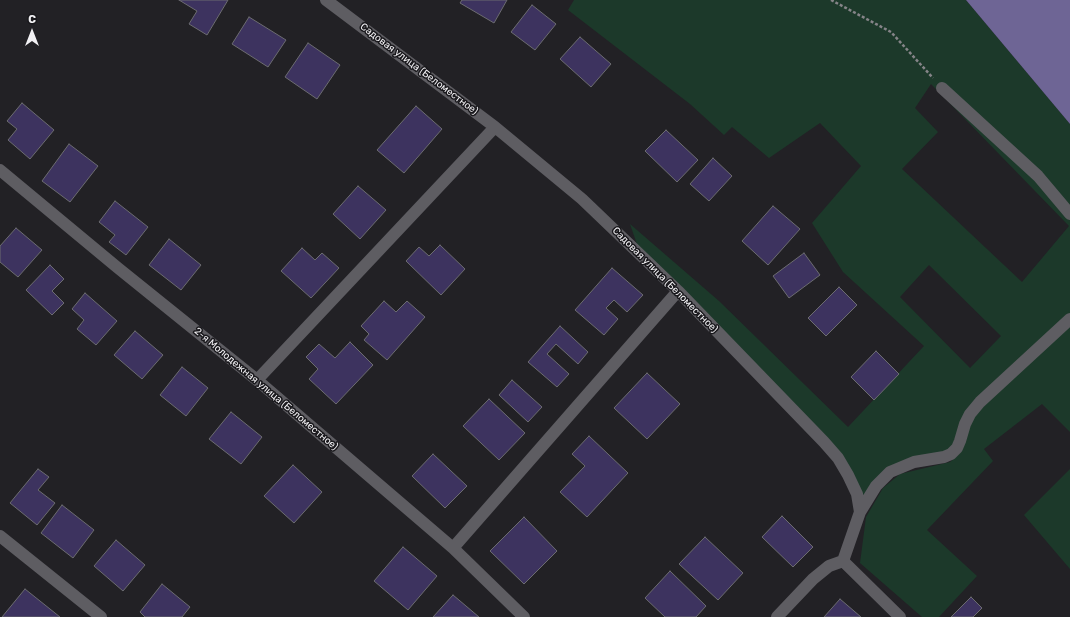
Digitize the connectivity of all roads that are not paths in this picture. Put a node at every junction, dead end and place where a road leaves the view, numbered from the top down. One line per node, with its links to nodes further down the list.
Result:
1 (326, 0): 3 (street, Садовая улица (Беломестное))
2 (942, 88): 5 (street)
3 (495, 127): 6 (street, Садовая улица (Беломестное)); 8 (street)
4 (0, 170): 8 (street, 2-я Молодежная улица (Беломестное))
5 (1070, 214)
6 (678, 291): 9 (street, Садовая улица (Беломестное)); 11 (street)
7 (1070, 319): 9 (street)
8 (257, 380): 11 (street, 2-я Молодежная улица (Беломестное))
9 (860, 512): 12 (street, Садовая улица (Беломестное))
10 (0, 536): 13 (street)
11 (453, 548): 14 (street, 2-я Молодежная улица (Беломестное))
12 (843, 561): 15 (street); 16 (street)
13 (101, 617)
14 (524, 617)
15 (777, 617)
16 (900, 617)

